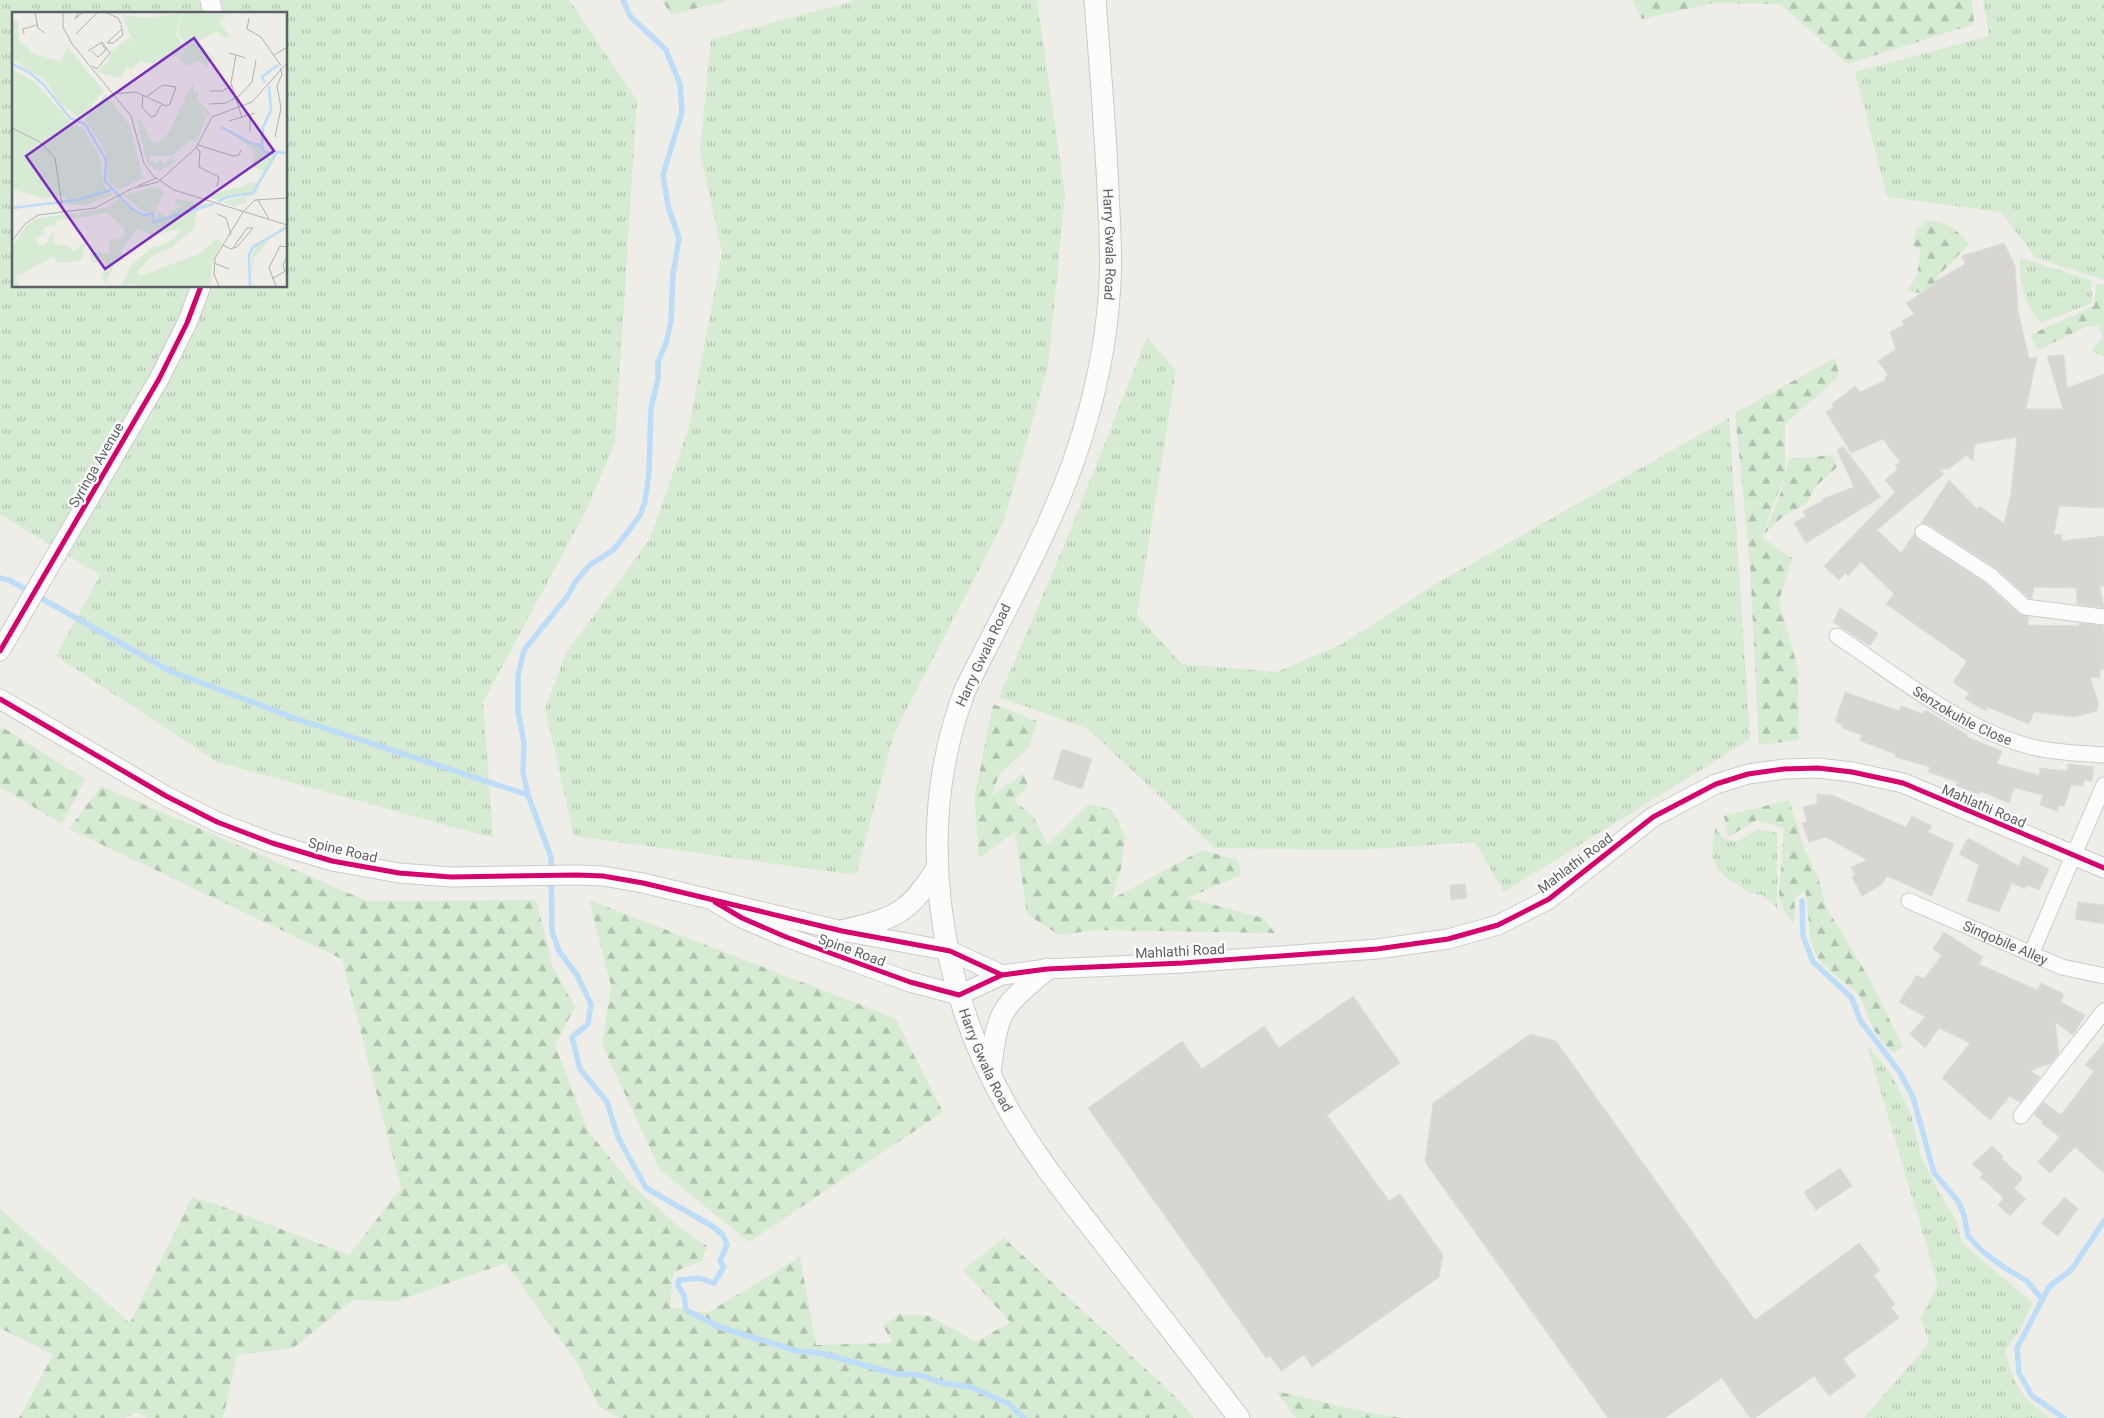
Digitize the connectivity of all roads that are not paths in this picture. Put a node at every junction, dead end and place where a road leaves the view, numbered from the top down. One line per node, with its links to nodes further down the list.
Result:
1 (1095, 0): 11 (main road, Harry Gwala Road)
2 (200, 288): 6 (street, Syringa Avenue)
3 (1923, 532): 4 (street)
4 (2104, 617)
5 (1837, 636): 8 (street, Senzokuhle Close)
6 (0, 651)
7 (0, 699): 14 (street, Spine Road)
8 (2104, 755)
9 (2104, 785): 10 (street)
10 (2073, 856): 12 (street, Mahlathi Road); 17 (street); 18 (street, Mahlathi Road)
11 (937, 868): 15 (main road); 16 (main road, Harry Gwala Road)
12 (2104, 868)
13 (1909, 901): 17 (street, Sinqobile Alley)
14 (715, 902): 15 (street, Spine Road); 21 (street, Spine Road)
15 (842, 931): 16 (street, Spine Road)
16 (950, 951): 19 (street); 21 (main road, Harry Gwala Road)
17 (2031, 954): 20 (street, Sinqobile Alley)
18 (1046, 969): 19 (street, Mahlathi Road); 23 (main road)
19 (1002, 974): 21 (street, Mahlathi Road)
20 (2104, 976)
21 (959, 995): 23 (main road, Harry Gwala Road)
22 (2104, 1011): 24 (street)
23 (990, 1074): 25 (main road, Harry Gwala Road)
24 (2021, 1116)
25 (1239, 1418)

